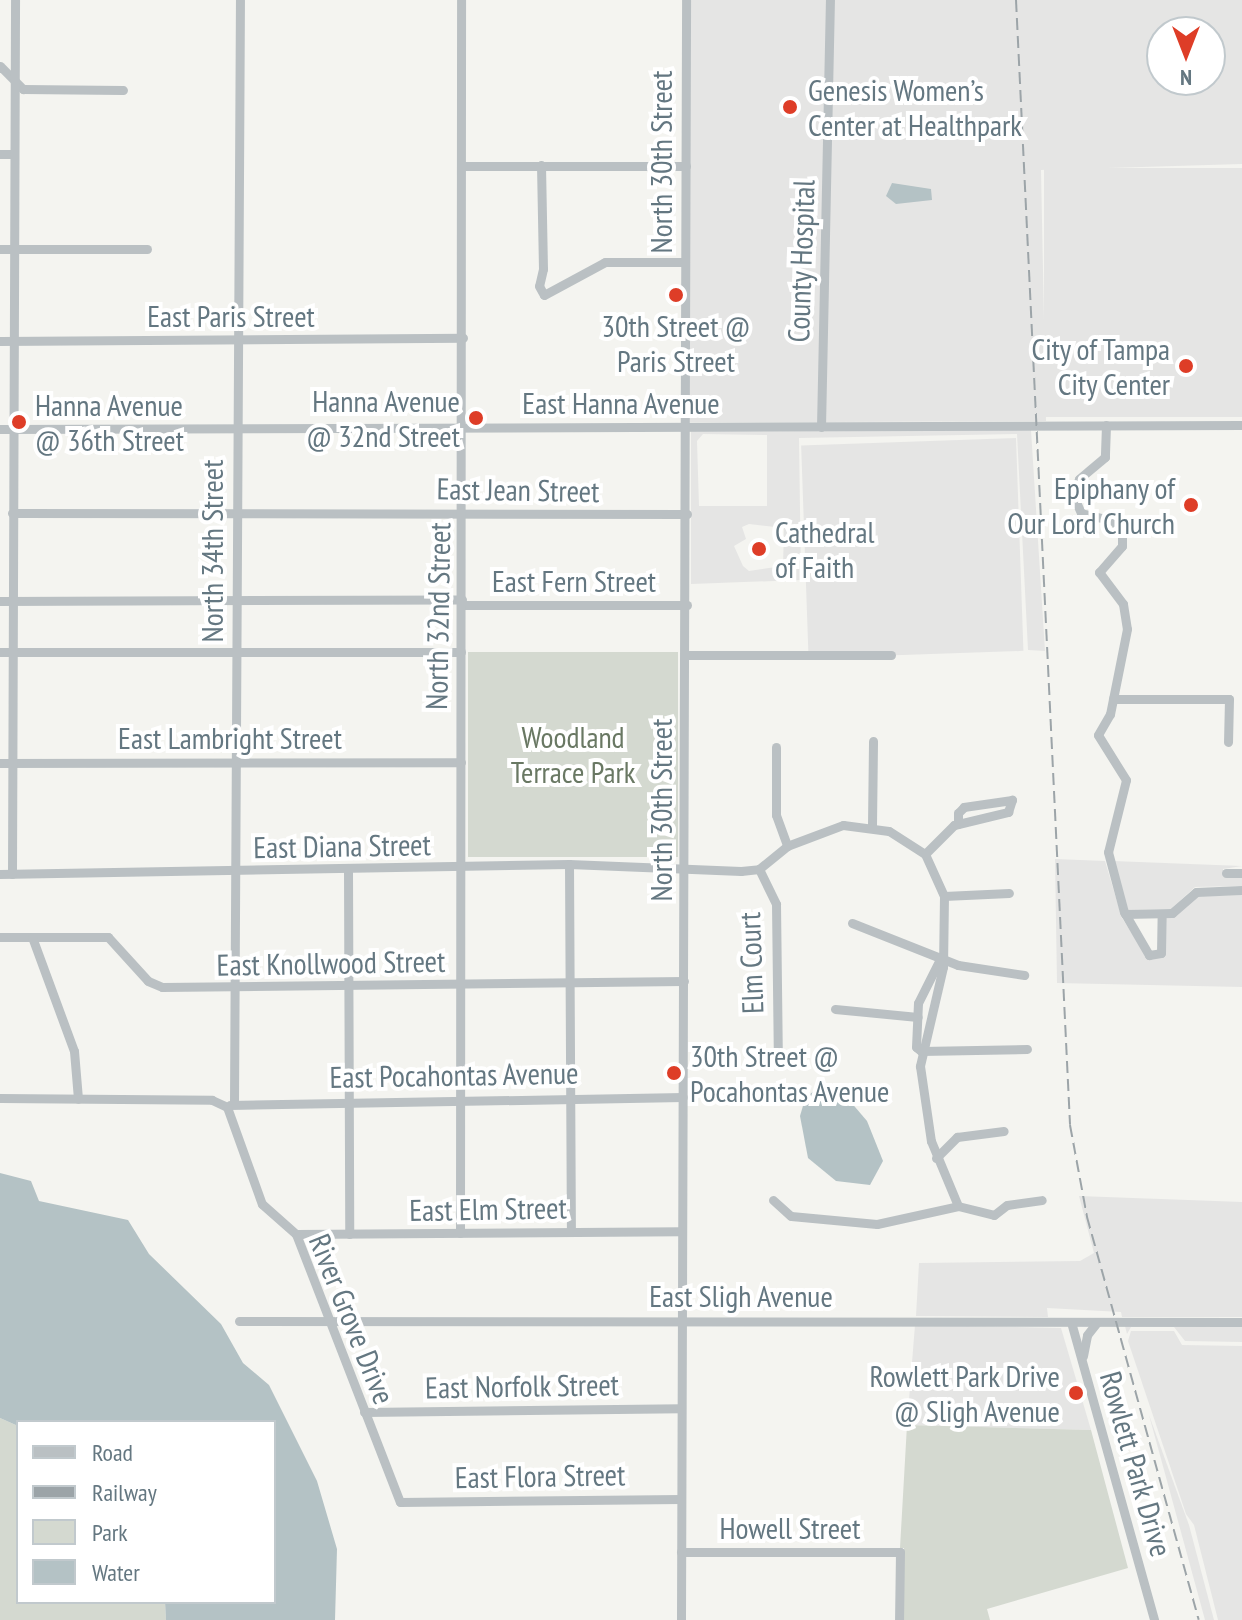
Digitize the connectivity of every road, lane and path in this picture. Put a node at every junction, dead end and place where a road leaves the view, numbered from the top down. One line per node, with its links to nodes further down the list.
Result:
1 (15, 0): 7 (street)
2 (240, 0): 19 (street, North 34th Street)
3 (461, 0): 12 (street, North 32nd Street)
4 (686, 0): 13 (street, North 30th Street)
5 (830, 0): 26 (street, County Hospital)
6 (0, 66): 7 (street)
7 (15, 77): 8 (street); 10 (street)
8 (123, 90)
9 (0, 154): 10 (street)
10 (14, 154): 15 (street)
11 (541, 165): 12 (street); 13 (street); 17 (street)
12 (463, 166): 18 (street, North 32nd Street)
13 (686, 166): 17 (street, North 30th Street)
14 (0, 249): 15 (street)
15 (13, 249): 16 (street); 21 (street)
16 (147, 249)
17 (685, 262): 24 (street, North 30th Street)
18 (463, 338): 19 (street, East Paris Street); 25 (street, North 32nd Street)
19 (240, 340): 21 (street, East Paris Street); 27 (street, North 34th Street)
20 (0, 341): 21 (street, East Paris Street)
21 (12, 342): 29 (street)
22 (1106, 425): 23 (street, East Hanna Avenue); 26 (street, East Hanna Avenue); 45 (street)
23 (1242, 425)
24 (688, 426): 25 (street, East Hanna Avenue); 26 (street, East Hanna Avenue); 33 (street, North 30th Street)
25 (462, 427): 27 (street, East Hanna Avenue); 32 (street, North 32nd Street)
26 (821, 427)
27 (237, 428): 29 (street, East Hanna Avenue); 31 (street, North 34th Street)
28 (0, 429): 29 (street, East Hanna Avenue)
29 (12, 429): 30 (street)
30 (12, 513): 31 (street, East Jean Street); 35 (street)
31 (236, 513): 32 (street, East Jean Street); 34 (street, North 34th Street)
32 (463, 514): 33 (street, East Jean Street); 37 (street, North 32nd Street)
33 (687, 514): 38 (street, North 30th Street)
34 (236, 599): 35 (street, East Fern Street); 37 (street, East Fern Street); 41 (street, North 34th Street)
35 (12, 600): 36 (street, East Fern Street); 40 (street)
36 (0, 601)
37 (462, 602): 38 (street, East Fern Street); 42 (street, North 32nd Street)
38 (687, 605): 43 (street, North 30th Street)
39 (0, 652): 40 (street)
40 (12, 652): 41 (street); 52 (street)
41 (236, 652): 42 (street); 49 (street, North 34th Street)
42 (461, 652): 50 (street, North 32nd Street)
43 (686, 655): 44 (street); 58 (street, North 30th Street)
44 (891, 655)
45 (1113, 699): 47 (street); 70 (street)
46 (873, 741): 54 (street)
47 (1228, 742)
48 (776, 747): 55 (street)
49 (235, 762): 50 (street, East Lambright Street); 52 (street, East Lambright Street); 62 (street, North 34th Street)
50 (461, 762): 59 (street, North 32nd Street)
51 (0, 763): 52 (street, East Lambright Street)
52 (12, 763): 66 (street)
53 (958, 824): 53 (street); 56 (street)
54 (872, 825): 55 (street); 56 (street)
55 (787, 846): 60 (street)
56 (925, 854): 69 (street)
57 (569, 864): 58 (street, East Diana Street); 59 (street, East Diana Street); 78 (street)
58 (685, 868): 60 (street, East Diana Street); 77 (street, North 30th Street)
59 (461, 869): 61 (street, East Diana Street); 80 (street, North 32nd Street)
60 (759, 869): 87 (street, Elm Court)
61 (348, 870): 62 (street, East Diana Street); 79 (street)
62 (235, 872): 66 (street, East Diana Street); 81 (street, North 34th Street)
63 (1226, 873): 64 (street)
64 (1242, 873)
65 (0, 874): 66 (street, East Diana Street)
66 (12, 874)
67 (1242, 890): 71 (street)
68 (1009, 893): 69 (street)
69 (944, 896): 75 (street)
70 (1125, 914): 71 (street); 71 (street)
71 (1162, 914)
72 (852, 923): 75 (street)
73 (0, 937): 74 (street, East Knollwood Street)
74 (32, 937): 81 (street, East Knollwood Street); 92 (street)
75 (941, 957): 76 (street); 83 (street); 84 (street)
76 (1024, 975)
77 (684, 981): 78 (street, East Knollwood Street); 89 (street, North 30th Street)
78 (570, 982): 80 (street, East Knollwood Street); 88 (street)
79 (350, 986): 80 (street, East Knollwood Street); 81 (street, East Knollwood Street); 93 (street)
80 (461, 986): 91 (street, North 32nd Street)
81 (234, 989): 94 (street, North 34th Street)
82 (835, 1009): 83 (street)
83 (916, 1016): 84 (street); 86 (street)
84 (930, 1018): 86 (street)
85 (1027, 1049): 86 (street)
86 (921, 1051): 96 (street)
87 (778, 1058)
88 (571, 1097): 89 (street, East Pocahontas Avenue); 91 (street, East Pocahontas Avenue); 101 (street)
89 (683, 1097): 100 (street, North 30th Street)
90 (0, 1098): 92 (street)
91 (459, 1098): 93 (street, East Pocahontas Avenue); 102 (street, North 32nd Street)
92 (78, 1099): 94 (street)
93 (347, 1099): 94 (street, East Pocahontas Avenue); 104 (street)
94 (231, 1104): 103 (street, River Grove Drive)
95 (1004, 1131): 96 (street)
96 (936, 1158): 99 (street)
97 (773, 1200): 99 (street)
98 (1042, 1200): 99 (street)
99 (958, 1206)
100 (681, 1231): 101 (street, East Elm Street); 105 (street, North 30th Street)
101 (571, 1232): 102 (street, East Elm Street)
102 (460, 1233): 104 (street, East Elm Street)
103 (296, 1234): 104 (street, East Elm Street); 107 (street, River Grove Drive)
104 (349, 1234)
105 (682, 1319): 107 (street, East Sligh Avenue); 108 (street, East Sligh Avenue); 112 (street, North 30th Street)
106 (239, 1321): 107 (street, East Sligh Avenue)
107 (331, 1322): 113 (street, River Grove Drive)
108 (1071, 1322): 109 (street, East Sligh Avenue); 111 (street, Rowlett Park Drive)
109 (1097, 1322): 110 (street, East Sligh Avenue); 111 (street)
110 (1242, 1322)
111 (1083, 1363): 119 (street, Rowlett Park Drive)
112 (681, 1408): 113 (street, East Norfolk Street); 114 (street, North 30th Street)
113 (364, 1412): 115 (street, River Grove Drive)
114 (681, 1499): 115 (street, East Flora Street); 116 (street, North 30th Street)
115 (400, 1502)
116 (681, 1552): 117 (street, North 30th Street); 118 (street, Howell Street)
117 (681, 1620)
118 (899, 1620)
119 (1154, 1620)

